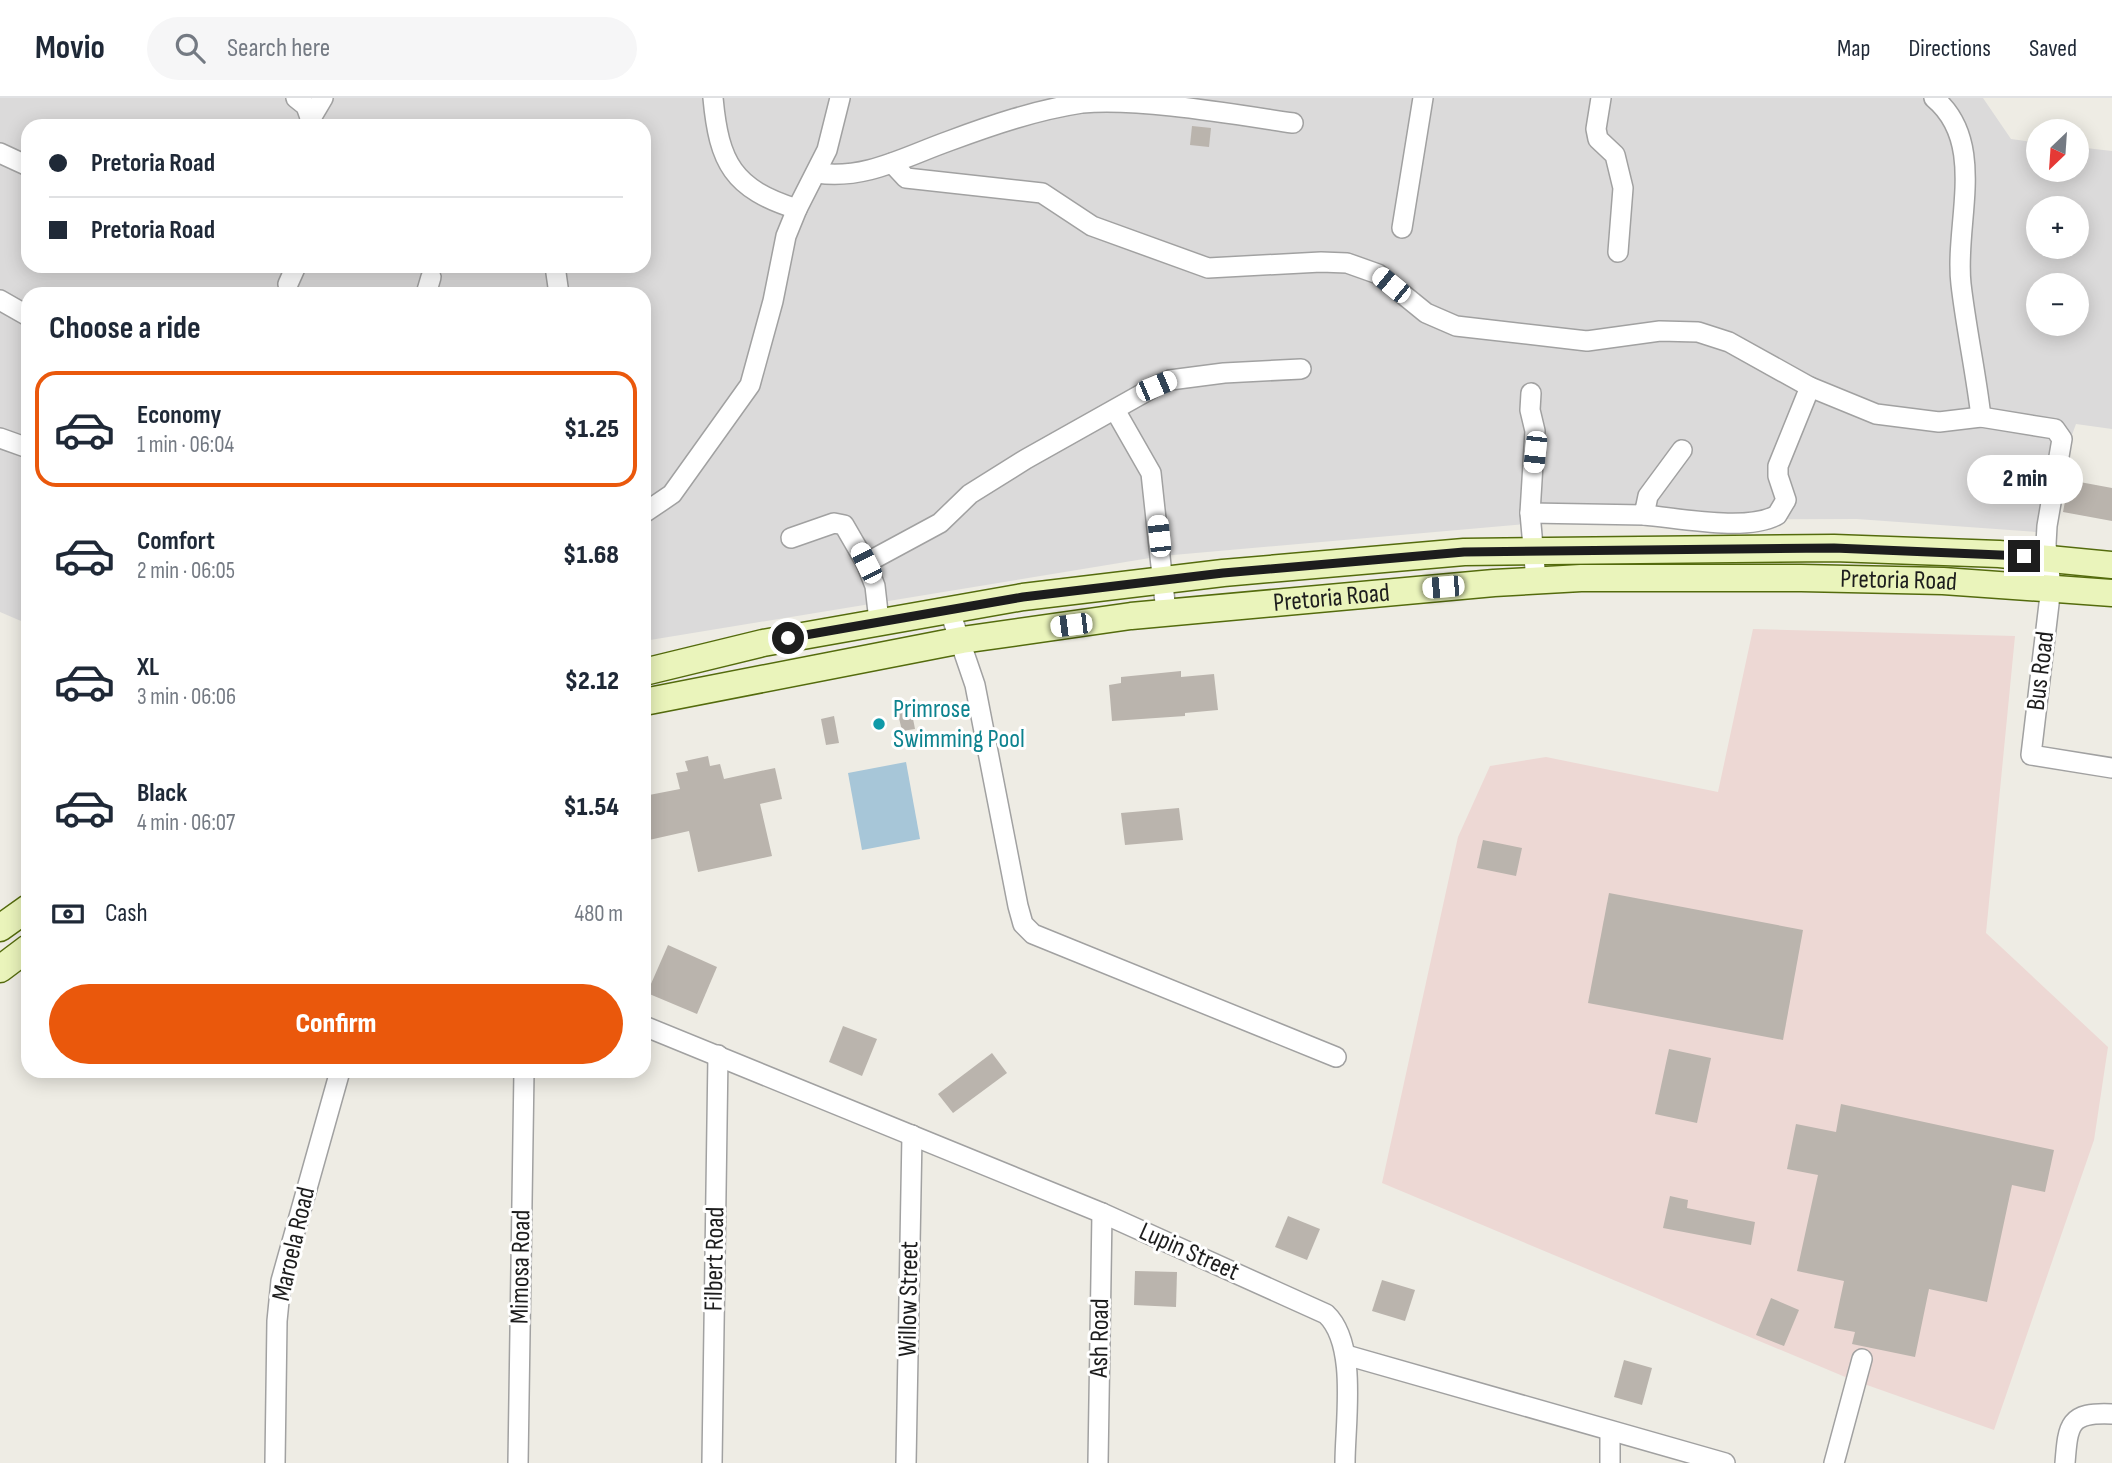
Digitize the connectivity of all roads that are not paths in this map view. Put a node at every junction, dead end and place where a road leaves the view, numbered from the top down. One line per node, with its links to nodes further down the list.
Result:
1 (296, 98): 10 (street)
2 (323, 98): 11 (street)
3 (713, 98): 17 (street)
4 (840, 98): 16 (street)
5 (1423, 98): 18 (street)
6 (1601, 98): 19 (street)
7 (1934, 98): 26 (street)
8 (1031, 106): 9 (street); 15 (street)
9 (1229, 106): 12 (street)
10 (310, 119)
11 (313, 119)
12 (1293, 123)
13 (0, 153): 14 (street)
14 (21, 163)
15 (892, 163): 16 (street); 23 (street)
16 (817, 173): 17 (street)
17 (797, 209): 30 (street)
18 (1402, 228)
19 (1618, 252)
20 (0, 300): 21 (street)
21 (21, 312)
22 (1301, 369): 25 (street)
23 (1810, 387): 26 (street); 33 (street)
24 (1531, 393): 31 (street)
25 (1115, 410): 38 (street); 40 (street)
26 (1981, 417): 37 (street, Bus Road)
27 (0, 438): 28 (street)
28 (21, 446)
29 (1682, 450): 32 (street)
30 (651, 508)
31 (1530, 513): 32 (street); 36 (street)
32 (1644, 515): 33 (street)
33 (1725, 522): 35 (street)
34 (791, 538): 38 (street)
35 (1725, 549): 36 (main road, Pretoria Road); 37 (main road, Pretoria Road)
36 (1533, 552): 40 (main road, Pretoria Road); 41 (street)
37 (2049, 559): 39 (main road, Pretoria Road); 42 (street, Bus Road)
38 (866, 563): 46 (street)
39 (2112, 565)
40 (1163, 580): 44 (main road, Pretoria Road); 45 (street)
41 (1536, 580): 42 (main road, Pretoria Road); 45 (main road, Pretoria Road)
42 (2051, 587): 43 (main road, Pretoria Road); 50 (street, Bus Road)
43 (2112, 593)
44 (949, 609): 46 (main road, Pretoria Road); 47 (street)
45 (1166, 612): 47 (main road, Pretoria Road)
46 (879, 621): 48 (main road, Pretoria Road)
47 (962, 639): 49 (main road, Pretoria Road); 57 (street)
48 (651, 670)
49 (651, 701)
50 (2112, 768)
51 (21, 913): 52 (main road)
52 (0, 928)
53 (21, 953): 54 (main road)
54 (0, 969)
55 (651, 1029): 56 (street, Lupin Street)
56 (718, 1055): 60 (street, Lupin Street); 68 (street, Filbert Road)
57 (1336, 1057)
58 (338, 1078): 66 (street, Maroela Road)
59 (524, 1078): 67 (street, Mimosa Road)
60 (912, 1135): 61 (street, Lupin Street); 69 (street, Willow Street)
61 (1102, 1213): 62 (street, Lupin Street); 70 (street, Ash Road)
62 (1346, 1355): 65 (street); 71 (street)
63 (1862, 1359): 74 (street)
64 (2112, 1414): 75 (street)
65 (1610, 1431): 72 (street); 73 (street)
66 (275, 1463)
67 (518, 1463)
68 (712, 1463)
69 (906, 1463)
70 (1098, 1463)
71 (1345, 1463)
72 (1610, 1463)
73 (1725, 1463)
74 (1834, 1463)
75 (2065, 1463)

